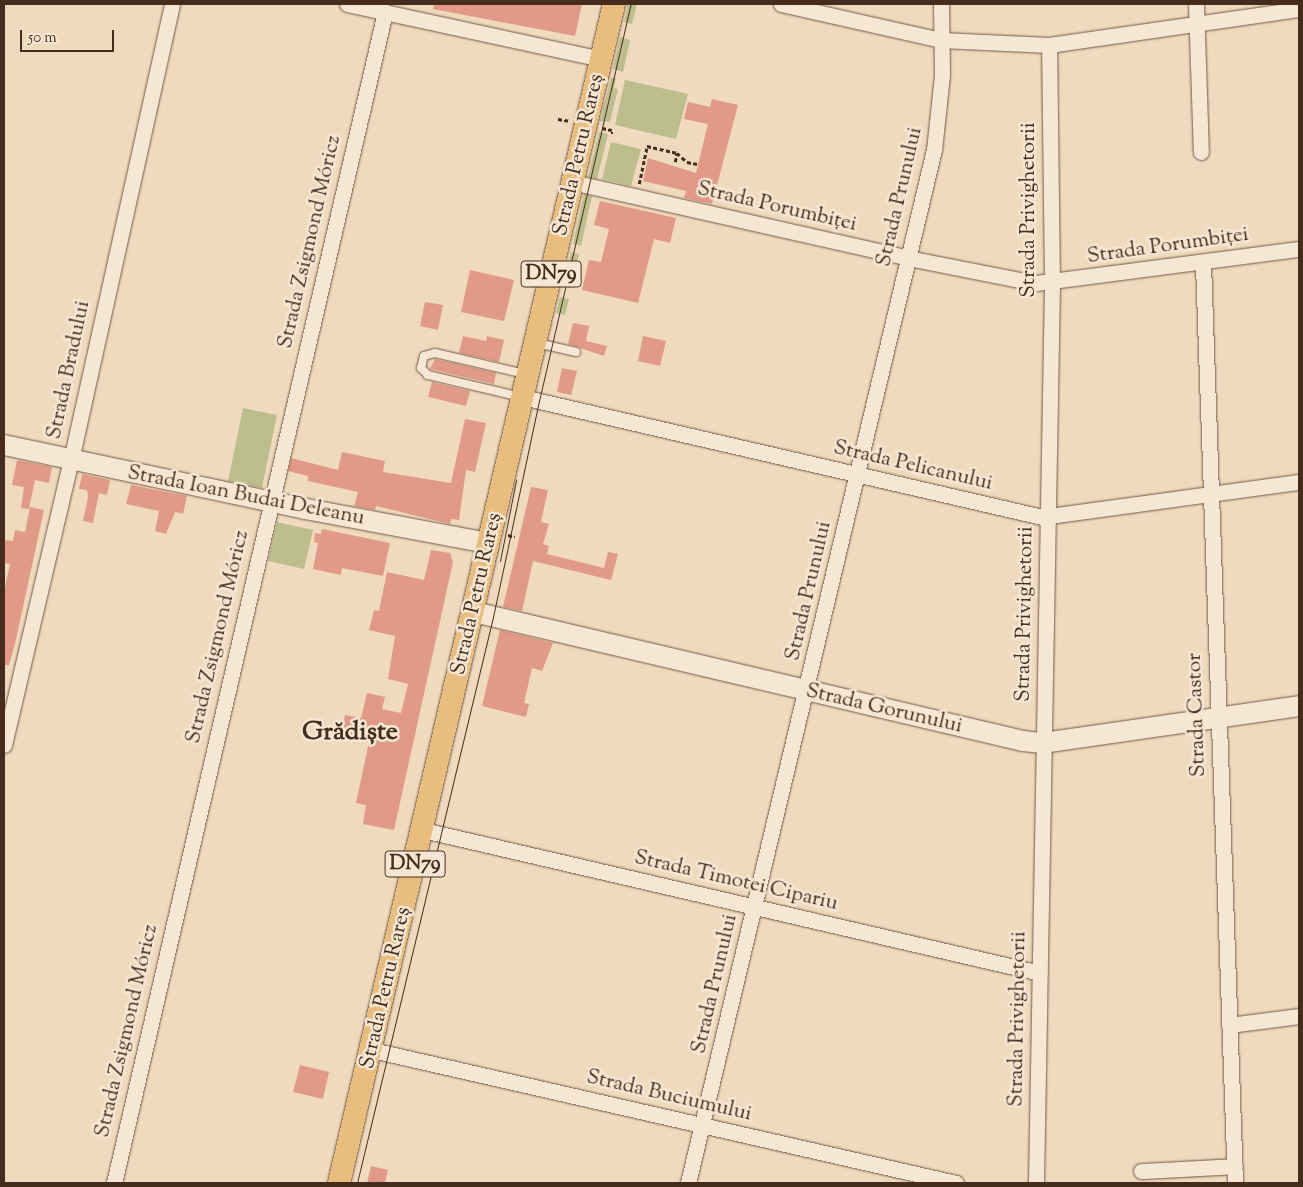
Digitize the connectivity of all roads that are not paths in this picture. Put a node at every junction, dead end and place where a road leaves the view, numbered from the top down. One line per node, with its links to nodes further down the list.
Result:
1 (172, 4): 24 (street, Strada Bradului)
2 (347, 4): 8 (street)
3 (614, 4): 12 (main road, Strada Petru Rareș / DN79)
4 (781, 4): 10 (street)
5 (941, 4): 10 (street, Strada Prunului)
6 (1196, 4): 9 (street)
7 (1299, 9): 9 (street)
8 (385, 12): 12 (street); 28 (street, Strada Zsigmond Móricz)
9 (1196, 23): 11 (street); 13 (street)
10 (941, 40): 11 (street); 16 (street, Strada Prunului)
11 (1049, 45): 18 (street, Strada Privighetorii)
12 (601, 59): 14 (main road, Strada Petru Rareș / DN79)
13 (1202, 152)
14 (572, 182): 16 (street, Strada Porumbiței); 19 (main road, Strada Petru Rareș / DN79)
15 (1299, 249): 17 (street, Strada Porumbiței)
16 (908, 258): 18 (street, Strada Porumbiței); 25 (street, Strada Prunului)
17 (1203, 263): 18 (street, Strada Porumbiței); 27 (street, Strada Castor)
18 (1052, 283): 29 (street, Strada Privighetorii)
19 (535, 343): 20 (lane); 21 (main road, Strada Petru Rareș / DN79)
20 (576, 352)
21 (527, 374): 22 (main road, Strada Petru Rareș / DN79); 22 (lane)
22 (522, 397): 25 (street, Strada Pelicanului); 30 (main road, Strada Petru Rareș / DN79)
23 (4, 445): 24 (street, Strada Ioan Budai Deleanu)
24 (71, 460): 28 (street, Strada Ioan Budai Deleanu); 36 (street, Strada Bradului)
25 (857, 476): 29 (street, Strada Pelicanului); 32 (street, Strada Prunului)
26 (1299, 482): 27 (street, Strada Pelicanului)
27 (1213, 495): 29 (street, Strada Pelicanului); 34 (street, Strada Castor)
28 (272, 502): 30 (street, Strada Ioan Budai Deleanu); 46 (street, Strada Zsigmond Móricz)
29 (1049, 517): 35 (street, Strada Privighetorii)
30 (488, 543): 31 (main road, Strada Petru Rareș / DN79)
31 (474, 612): 32 (street, Strada Gorunului); 37 (main road, Strada Petru Rareș / DN79)
32 (808, 692): 35 (street, Strada Gorunului); 38 (street, Strada Prunului)
33 (1299, 706): 34 (street, Strada Gorunului)
34 (1218, 716): 35 (street, Strada Gorunului); 41 (street, Strada Castor)
35 (1043, 743): 39 (street, Strada Privighetorii)
36 (4, 745)
37 (423, 830): 38 (street, Strada Timotei Cipariu); 42 (main road, Strada Petru Rareș / DN79)
38 (755, 908): 39 (street, Strada Timotei Cipariu); 43 (street, Strada Prunului)
39 (1040, 973): 50 (street, Strada Privighetorii)
40 (1299, 1016): 41 (street)
41 (1229, 1025): 44 (street, Strada Castor)
42 (372, 1050): 43 (street, Strada Buciumului); 47 (main road, Strada Petru Rareș / DN79)
43 (702, 1126): 48 (street, Strada Prunului); 49 (street, Strada Buciumului)
44 (1235, 1166): 45 (street); 51 (street, Strada Castor)
45 (1141, 1171)
46 (114, 1183)
47 (339, 1183)
48 (688, 1183)
49 (956, 1183)
50 (1036, 1183)
51 (1235, 1183)

